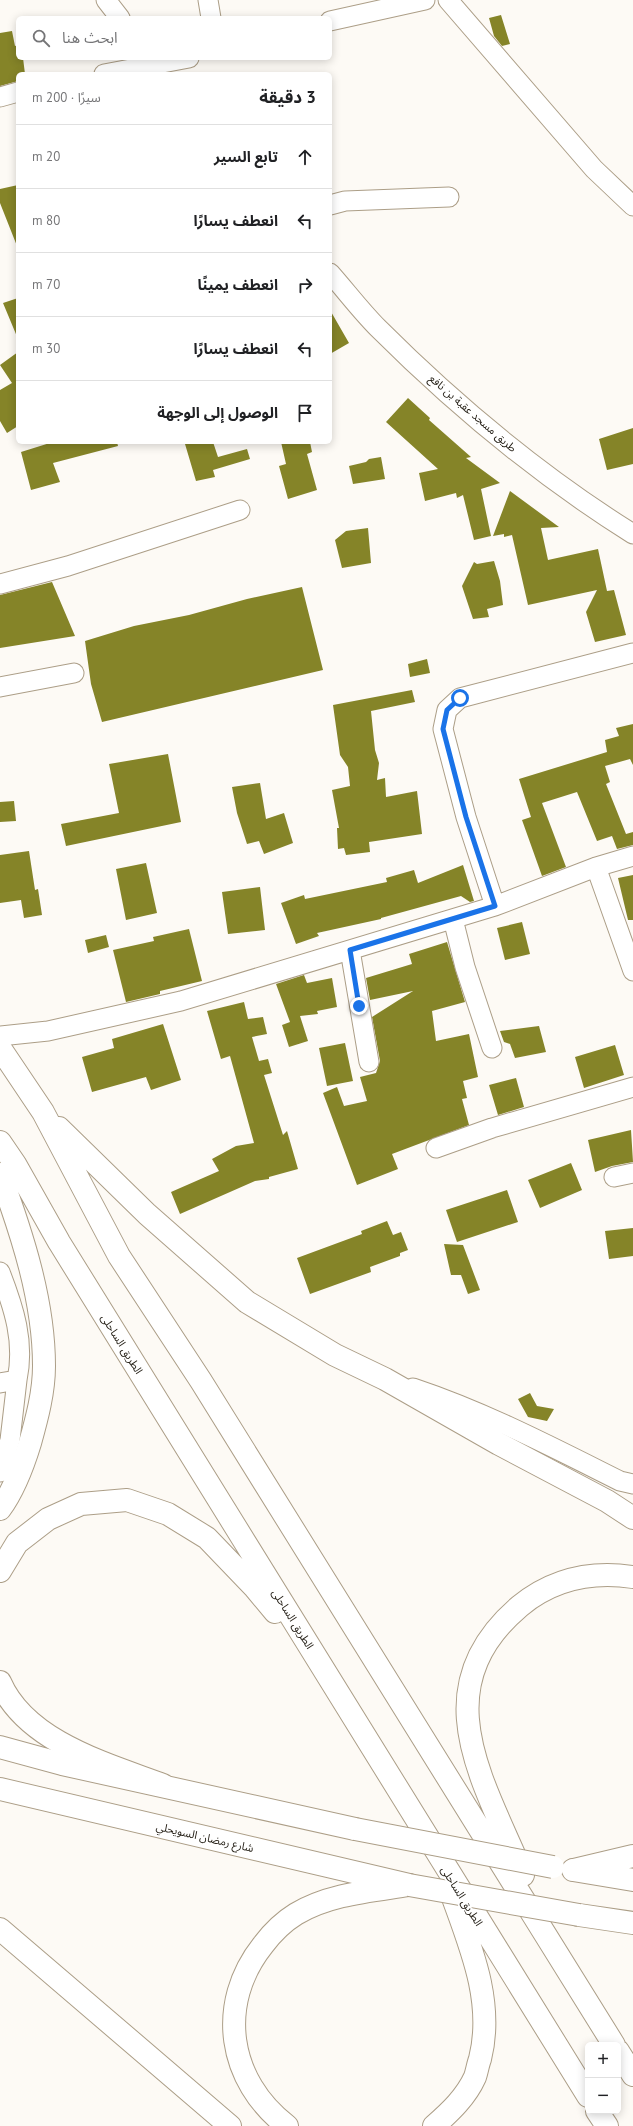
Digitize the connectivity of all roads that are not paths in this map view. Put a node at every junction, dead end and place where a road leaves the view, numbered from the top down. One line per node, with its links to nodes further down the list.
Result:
1 (106, 0): 5 (street)
2 (208, 0): 6 (street)
3 (425, 0): 7 (street)
4 (448, 0): 15 (street)
5 (118, 16)
6 (211, 16)
7 (332, 21)
8 (181, 60): 9 (street)
9 (156, 66): 10 (street)
10 (117, 72)
11 (16, 93): 12 (street)
12 (0, 97)
13 (449, 197): 14 (street)
14 (332, 204)
15 (633, 206)
16 (332, 275): 18 (street, طريق مسجد عقبة بن نافع)
17 (240, 510): 19 (street)
18 (633, 534)
19 (0, 584)
20 (633, 652): 25 (street)
21 (74, 672): 22 (street)
22 (0, 687)
23 (633, 856): 24 (street)
24 (596, 867): 25 (street); 28 (street)
25 (495, 906): 26 (street)
26 (452, 919): 27 (street); 31 (street)
27 (350, 950): 29 (street); 32 (street)
28 (633, 971)
29 (0, 1036)
30 (0, 1048): 34 (main road)
31 (492, 1048)
32 (369, 1062)
33 (633, 1087): 36 (street)
34 (43, 1112): 41 (main road); 61 (main road)
35 (0, 1142): 49 (main road, الطريق الساحلى)
36 (436, 1148)
37 (633, 1173): 39 (street)
38 (0, 1174): 45 (main road)
39 (614, 1177)
40 (0, 1272): 42 (street)
41 (385, 1379): 44 (street); 46 (main road)
42 (8, 1382): 43 (street)
43 (0, 1472)
44 (633, 1484)
45 (0, 1509)
46 (633, 1518)
47 (0, 1571): 49 (main road)
48 (633, 1577): 61 (main road)
49 (330, 1678): 55 (main road, الطريق الساحلى)
50 (0, 1682): 52 (main road)
51 (0, 1747): 52 (main road)
52 (163, 1785): 56 (main road, bridge)
53 (0, 1789): 58 (main road, شارع رمضان السويحلي)
54 (633, 1856): 56 (main road)
55 (439, 1858): 67 (main road, الطريق الساحلى); 71 (main road)
56 (564, 1869): 57 (main road)
57 (633, 1880)
58 (409, 1885): 59 (main road, شارع رمضان السويحلي, bridge); 70 (main road)
59 (633, 1923)
60 (0, 1929): 69 (main road)
61 (550, 1939): 62 (main road)
62 (613, 2042)
63 (621, 2052): 65 (main road)
64 (621, 2055): 66 (main road)
65 (633, 2066)
66 (633, 2075)
67 (585, 2091)
68 (599, 2114): 72 (main road)
69 (230, 2126)
70 (288, 2126)
71 (434, 2126)
72 (607, 2126)

